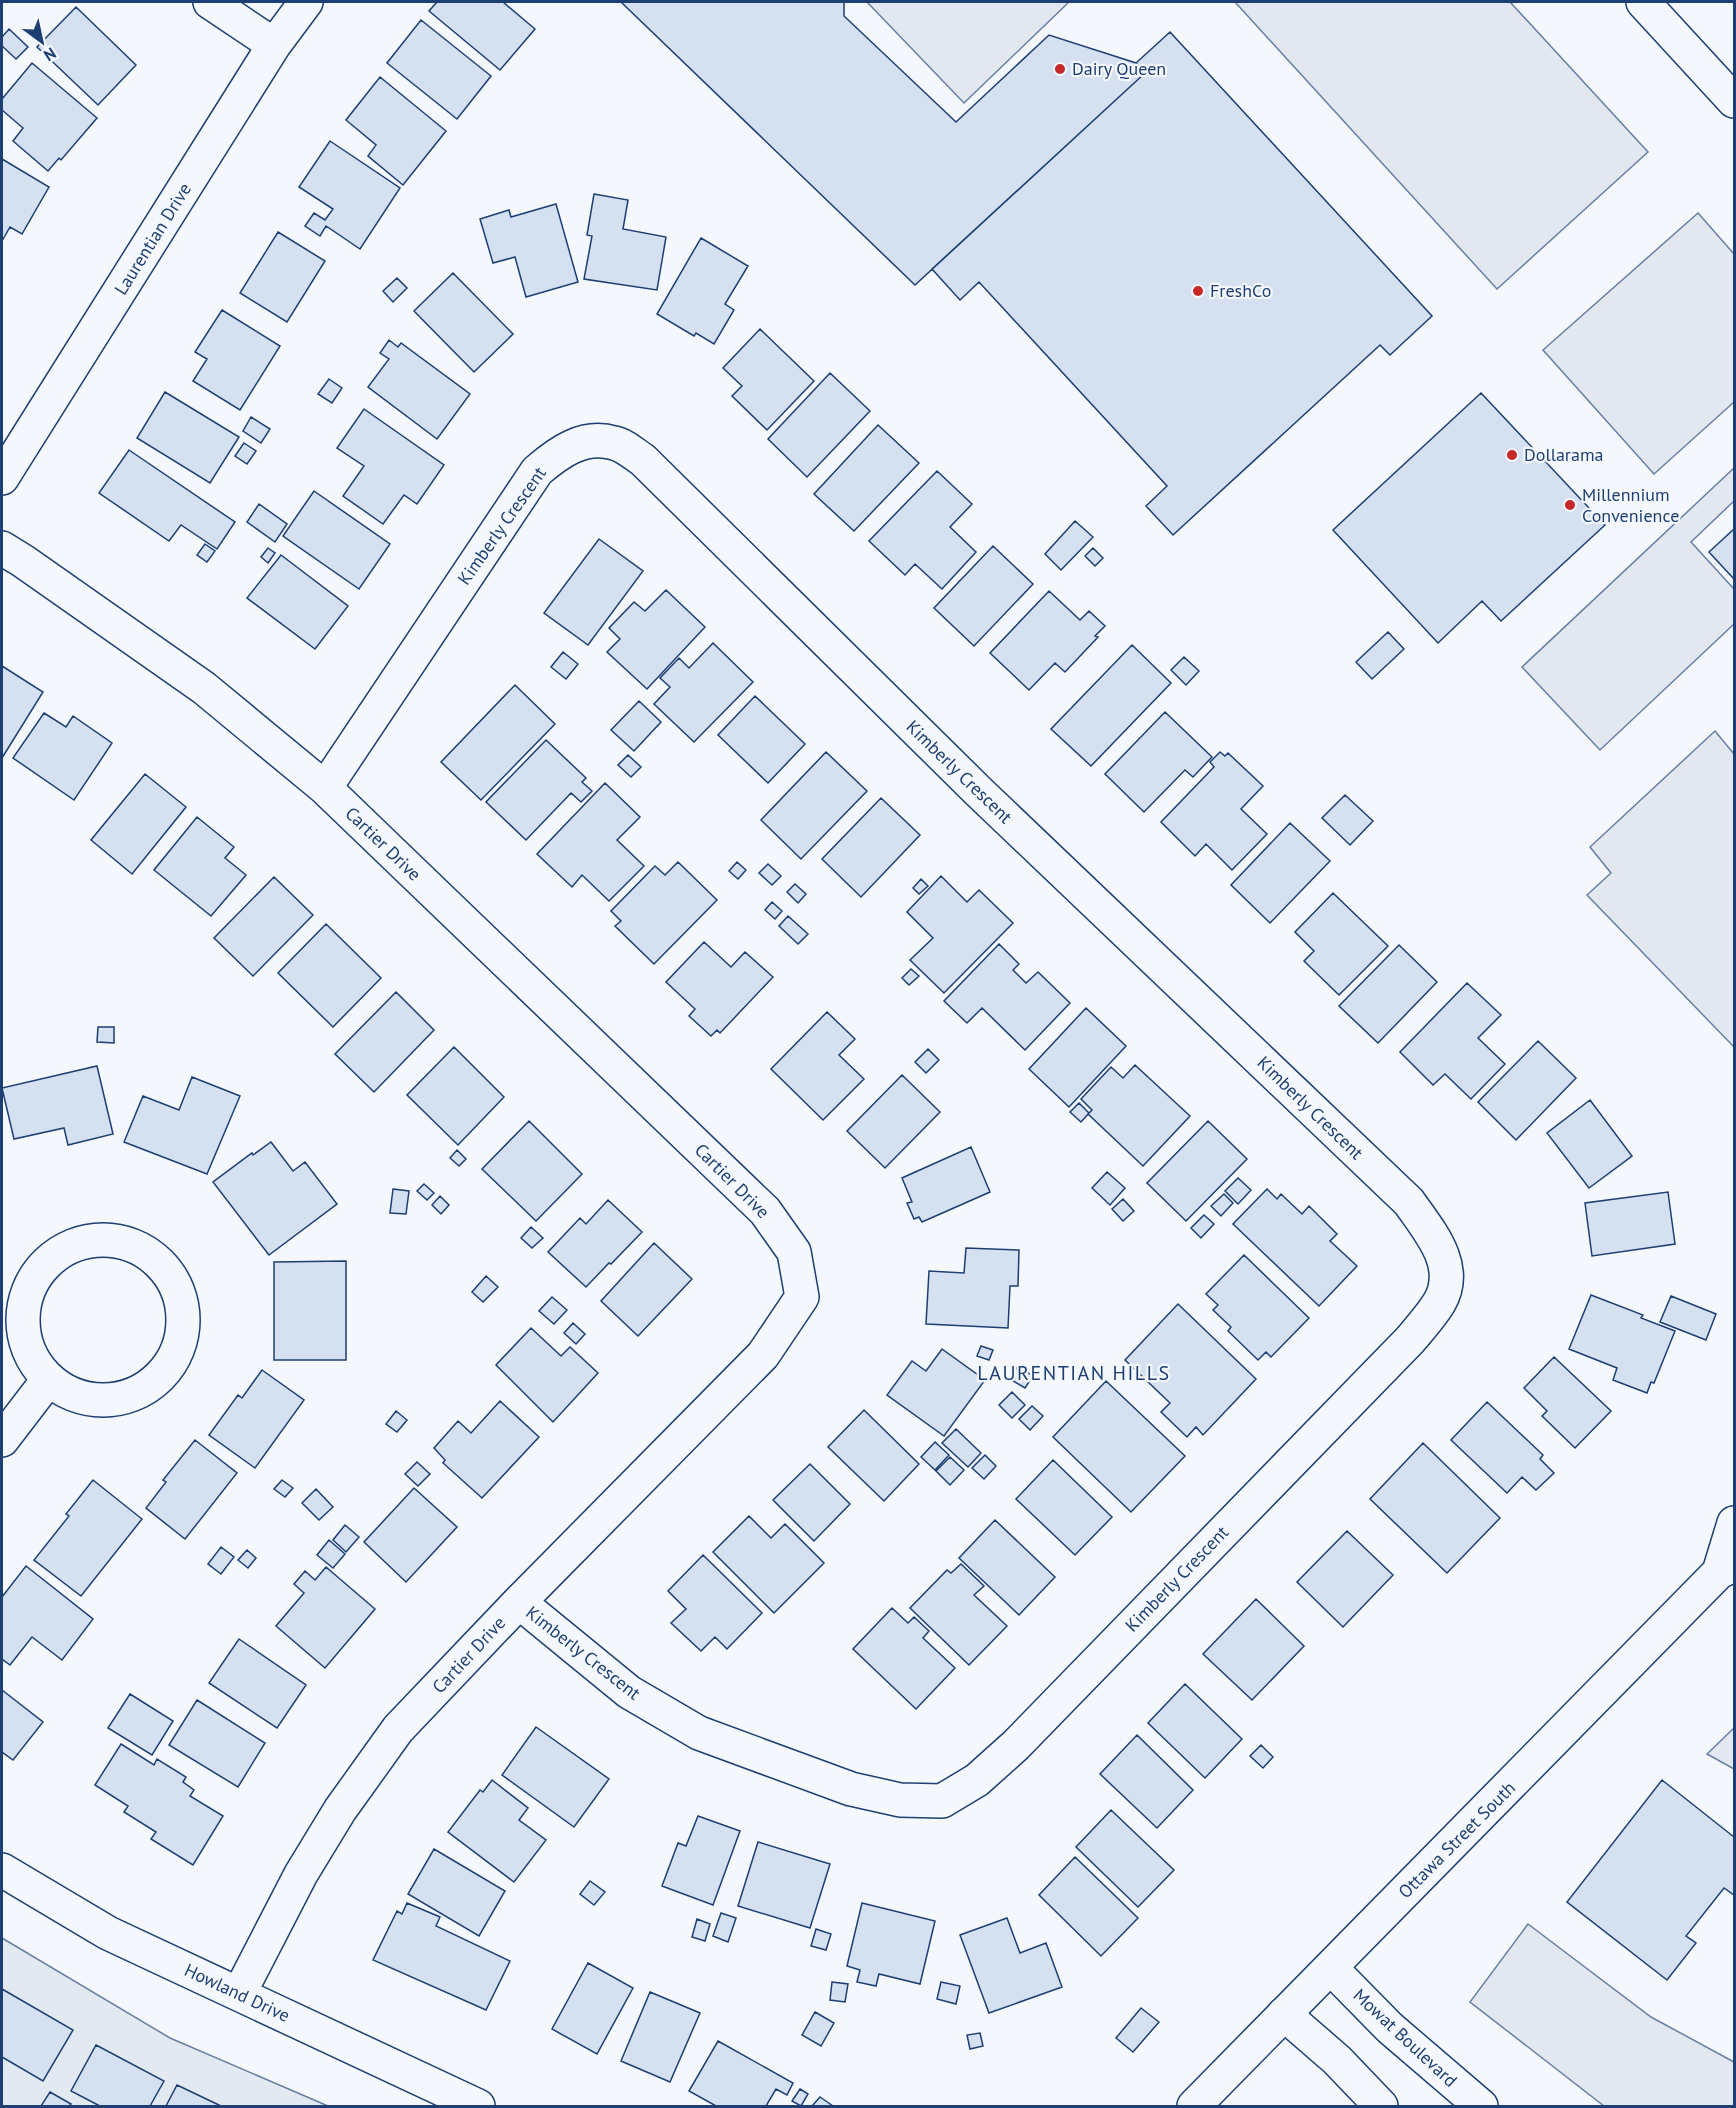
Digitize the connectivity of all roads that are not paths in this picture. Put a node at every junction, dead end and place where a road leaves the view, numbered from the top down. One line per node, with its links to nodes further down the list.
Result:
1 (210, 2): 4 (street)
2 (306, 2): 4 (street, Laurentian Drive)
3 (1643, 2): 5 (street)
4 (274, 45): 6 (street, Laurentian Drive)
5 (1734, 101)
6 (2, 478)
7 (2, 548): 8 (street, Cartier Drive)
8 (325, 788): 13 (street, Cartier Drive); 13 (street, Kimberly Crescent)
9 (48, 1380): 9 (street); 10 (street)
10 (2, 1440)
11 (1734, 1522): 12 (street)
12 (1727, 1569): 15 (street, Ottawa Street South)
13 (519, 1602): 16 (street, Cartier Drive)
14 (2, 1870): 16 (street, Howland Drive)
15 (1331, 1968): 17 (street, Ottawa Street South); 21 (street, Mowat Boulevard)
16 (239, 1994): 18 (street, Howland Drive)
17 (1284, 2014): 19 (street, Ottawa Street South); 20 (street)
18 (478, 2106)
19 (1194, 2106)
20 (1382, 2106)
21 (1481, 2106)

